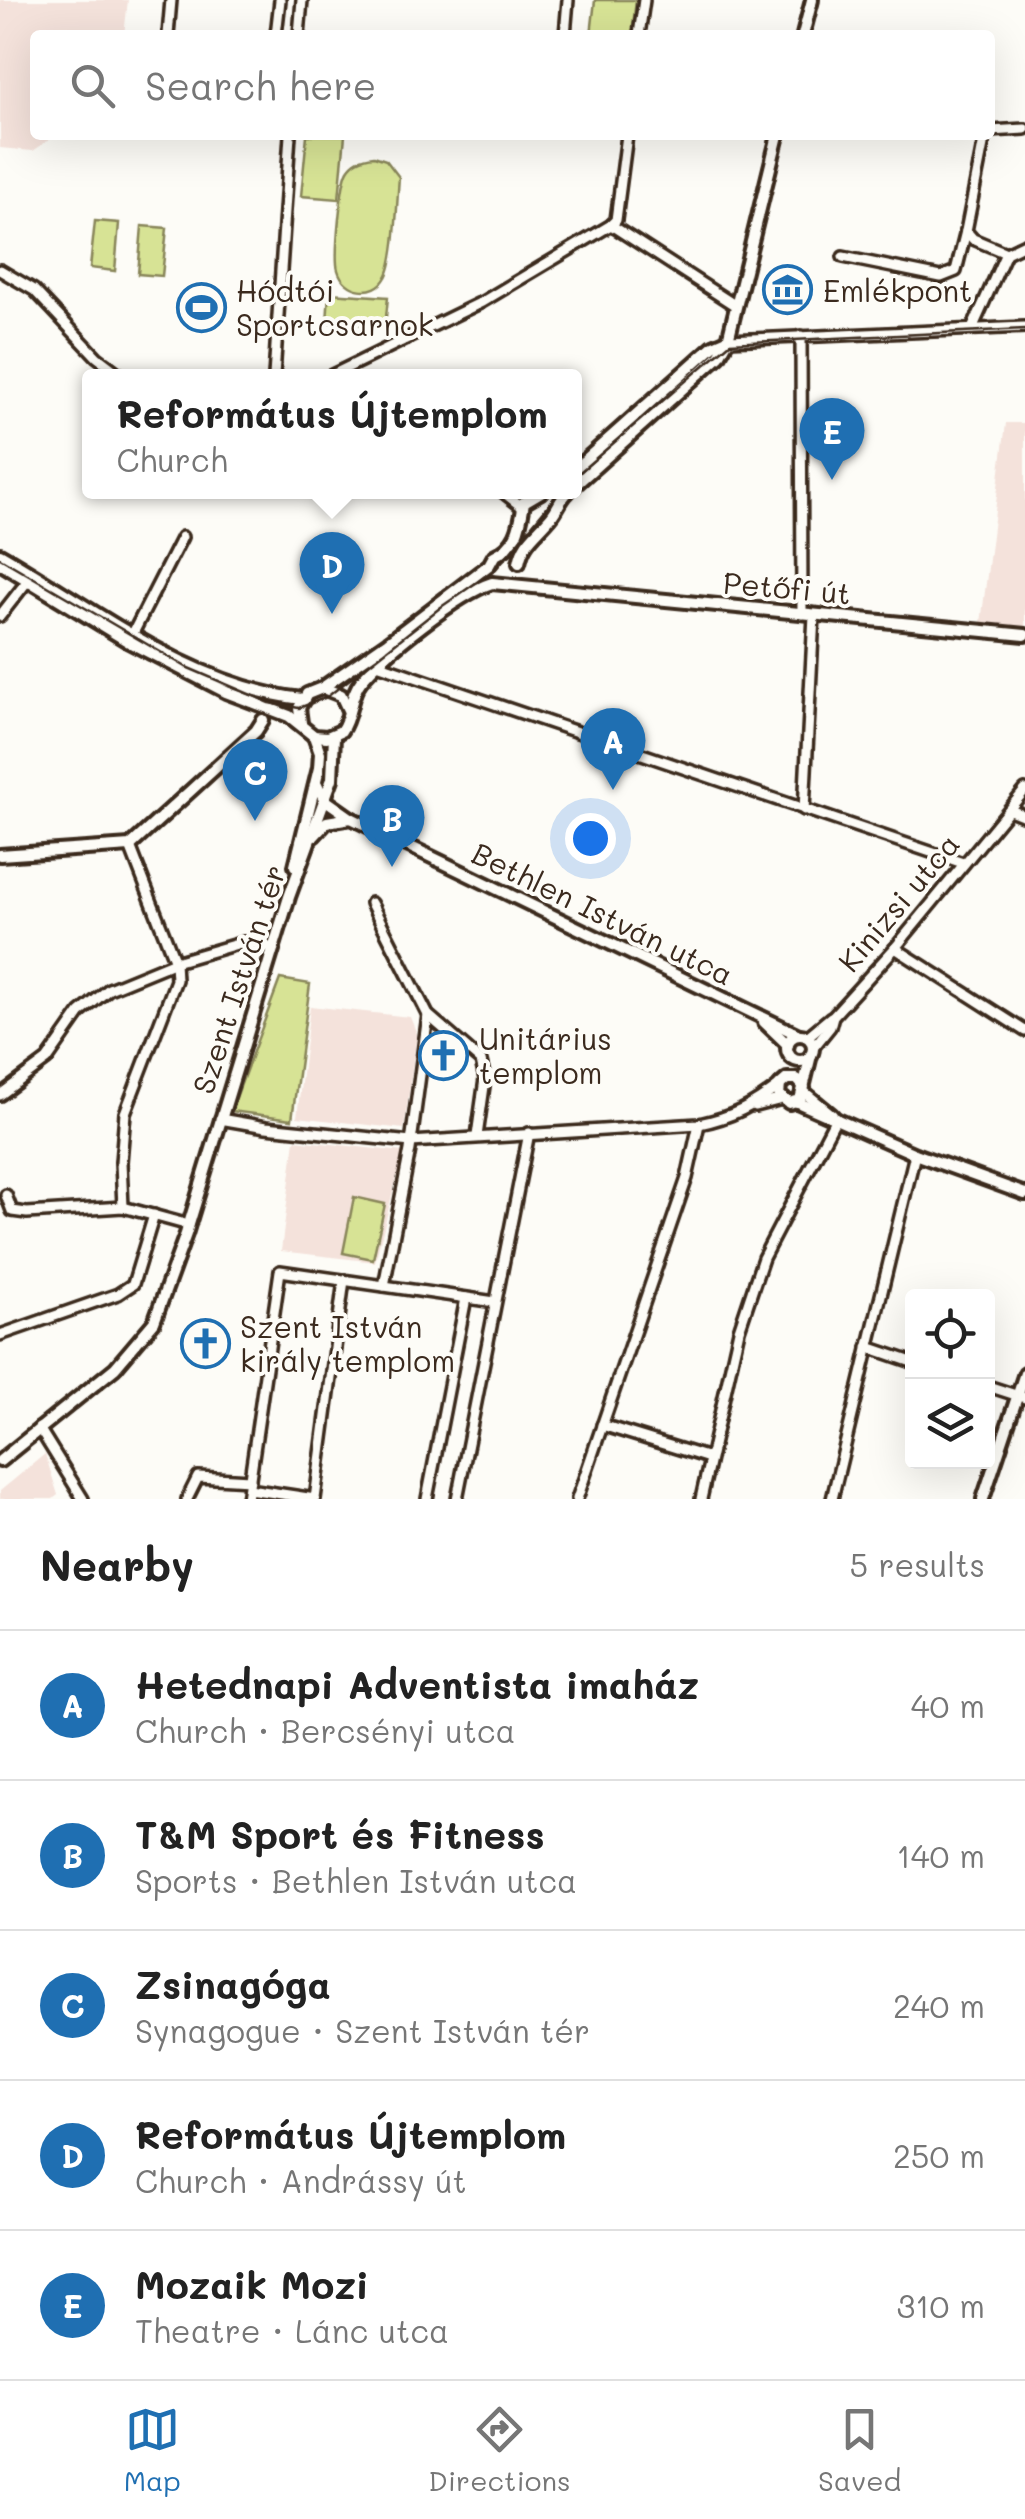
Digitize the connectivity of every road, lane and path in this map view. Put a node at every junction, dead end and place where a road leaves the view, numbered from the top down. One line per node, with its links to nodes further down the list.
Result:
1 (171, 0): 7 (street)
2 (280, 0): 8 (street)
3 (302, 0): 9 (street)
4 (568, 0): 10 (street)
5 (644, 0): 11 (street)
6 (812, 0): 12 (street)
7 (168, 30)
8 (277, 30)
9 (299, 30)
10 (565, 30)
11 (640, 30)
12 (804, 30)
13 (1025, 129): 14 (street)
14 (995, 132)
15 (290, 140): 31 (street)
16 (625, 140): 19 (street)
17 (777, 140): 25 (street)
18 (986, 140): 20 (street)
19 (611, 225): 25 (street); 32 (street)
20 (966, 231): 22 (street); 23 (street)
21 (1025, 244): 22 (street)
22 (1006, 253): 27 (street)
23 (843, 257)
24 (0, 270): 30 (street)
25 (736, 306): 29 (street)
26 (1025, 327): 27 (street)
27 (972, 329): 28 (street)
28 (801, 336): 29 (street); 51 (street)
29 (728, 340): 33 (street); 34 (street)
30 (113, 369)
31 (274, 369)
32 (344, 369)
33 (582, 463)
34 (582, 479)
35 (510, 499): 39 (street)
36 (528, 499): 39 (street)
37 (548, 499): 40 (street)
38 (562, 499): 40 (street)
39 (522, 510): 41 (street); 43 (street)
40 (553, 510): 41 (street)
41 (542, 524): 46 (street)
42 (182, 537): 54 (street)
43 (504, 552): 46 (street); 47 (street)
44 (0, 554): 48 (street)
45 (0, 563): 48 (street)
46 (520, 565): 49 (street); 50 (street)
47 (489, 566): 49 (street); 56 (street)
48 (31, 576): 52 (street); 54 (street)
49 (504, 582): 50 (street, Petőfi út); 55 (street)
50 (544, 587): 51 (street, Petőfi út)
51 (808, 614): 53 (street, Petőfi út); 66 (street)
52 (0, 616)
53 (1024, 632)
54 (130, 638): 57 (street); 59 (street)
55 (380, 665): 58 (street); 66 (street)
56 (322, 688): 57 (street); 58 (street)
57 (302, 700): 60 (street)
58 (348, 710): 62 (street)
59 (265, 714): 60 (street); 71 (street)
60 (300, 723): 61 (street)
61 (314, 736): 62 (street); 63 (street)
62 (334, 736): 65 (street, Szent István tér)
63 (317, 784): 65 (street); 74 (street)
64 (1025, 790): 67 (street, Kinizsi utca)
65 (324, 798): 69 (street, Bethlen István utca); 70 (street, Szent István tér)
66 (804, 810): 73 (street)
67 (1010, 810): 68 (street); 73 (street, Kinizsi utca)
68 (1025, 816)
69 (351, 818): 70 (street); 80 (street, Bethlen István utca)
70 (310, 841): 74 (street, Szent István tér)
71 (130, 846): 72 (street); 78 (street)
72 (0, 856)
73 (964, 863): 77 (street, Kinizsi utca)
74 (289, 897): 76 (street, Szent István tér)
75 (371, 904): 79 (street)
76 (274, 948): 78 (street); 89 (street, Szent István tér)
77 (895, 948): 81 (street); 82 (street, Kinizsi utca)
78 (175, 962): 86 (street); 98 (street)
79 (428, 1015): 93 (street); 94 (street)
80 (755, 1015): 82 (street, Bethlen István utca); 83 (street, Bethlen István utca)
81 (1025, 1031)
82 (808, 1044): 83 (street); 83 (street); 85 (street)
83 (788, 1047): 84 (street)
84 (781, 1083): 85 (street); 87 (street); 88 (street)
85 (801, 1094): 87 (street); 90 (street)
86 (0, 1095)
87 (782, 1099): 88 (street)
88 (753, 1107): 91 (street)
89 (220, 1118): 94 (street); 100 (street, Szent István tér)
90 (836, 1118): 95 (street); 114 (street)
91 (699, 1124): 92 (street); 112 (street)
92 (529, 1133): 93 (street); 104 (street)
93 (476, 1136): 94 (street)
94 (411, 1142): 102 (street)
95 (914, 1154): 96 (street); 107 (street)
96 (1025, 1194)
97 (6, 1195): 98 (street)
98 (123, 1207): 99 (street)
99 (154, 1215): 100 (street); 106 (street)
100 (189, 1224): 113 (street, Szent István tér)
101 (344, 1280): 102 (street); 116 (street); 116 (street)
102 (384, 1286): 103 (street)
103 (466, 1298): 104 (street); 119 (street)
104 (496, 1302): 120 (street)
105 (0, 1318): 106 (street)
106 (5, 1333)
107 (868, 1347): 108 (street); 123 (street)
108 (905, 1360)
109 (1025, 1373): 111 (street)
110 (995, 1388): 111 (street)
111 (1021, 1397): 124 (street)
112 (602, 1425): 114 (street); 121 (street)
113 (38, 1428): 115 (street, Szent István tér); 117 (street)
114 (709, 1458): 122 (street)
115 (0, 1461)
116 (249, 1489): 118 (street)
117 (83, 1499)
118 (187, 1499)
119 (427, 1499)
120 (457, 1499)
121 (578, 1499)
122 (701, 1499)
123 (832, 1499)
124 (983, 1499)

